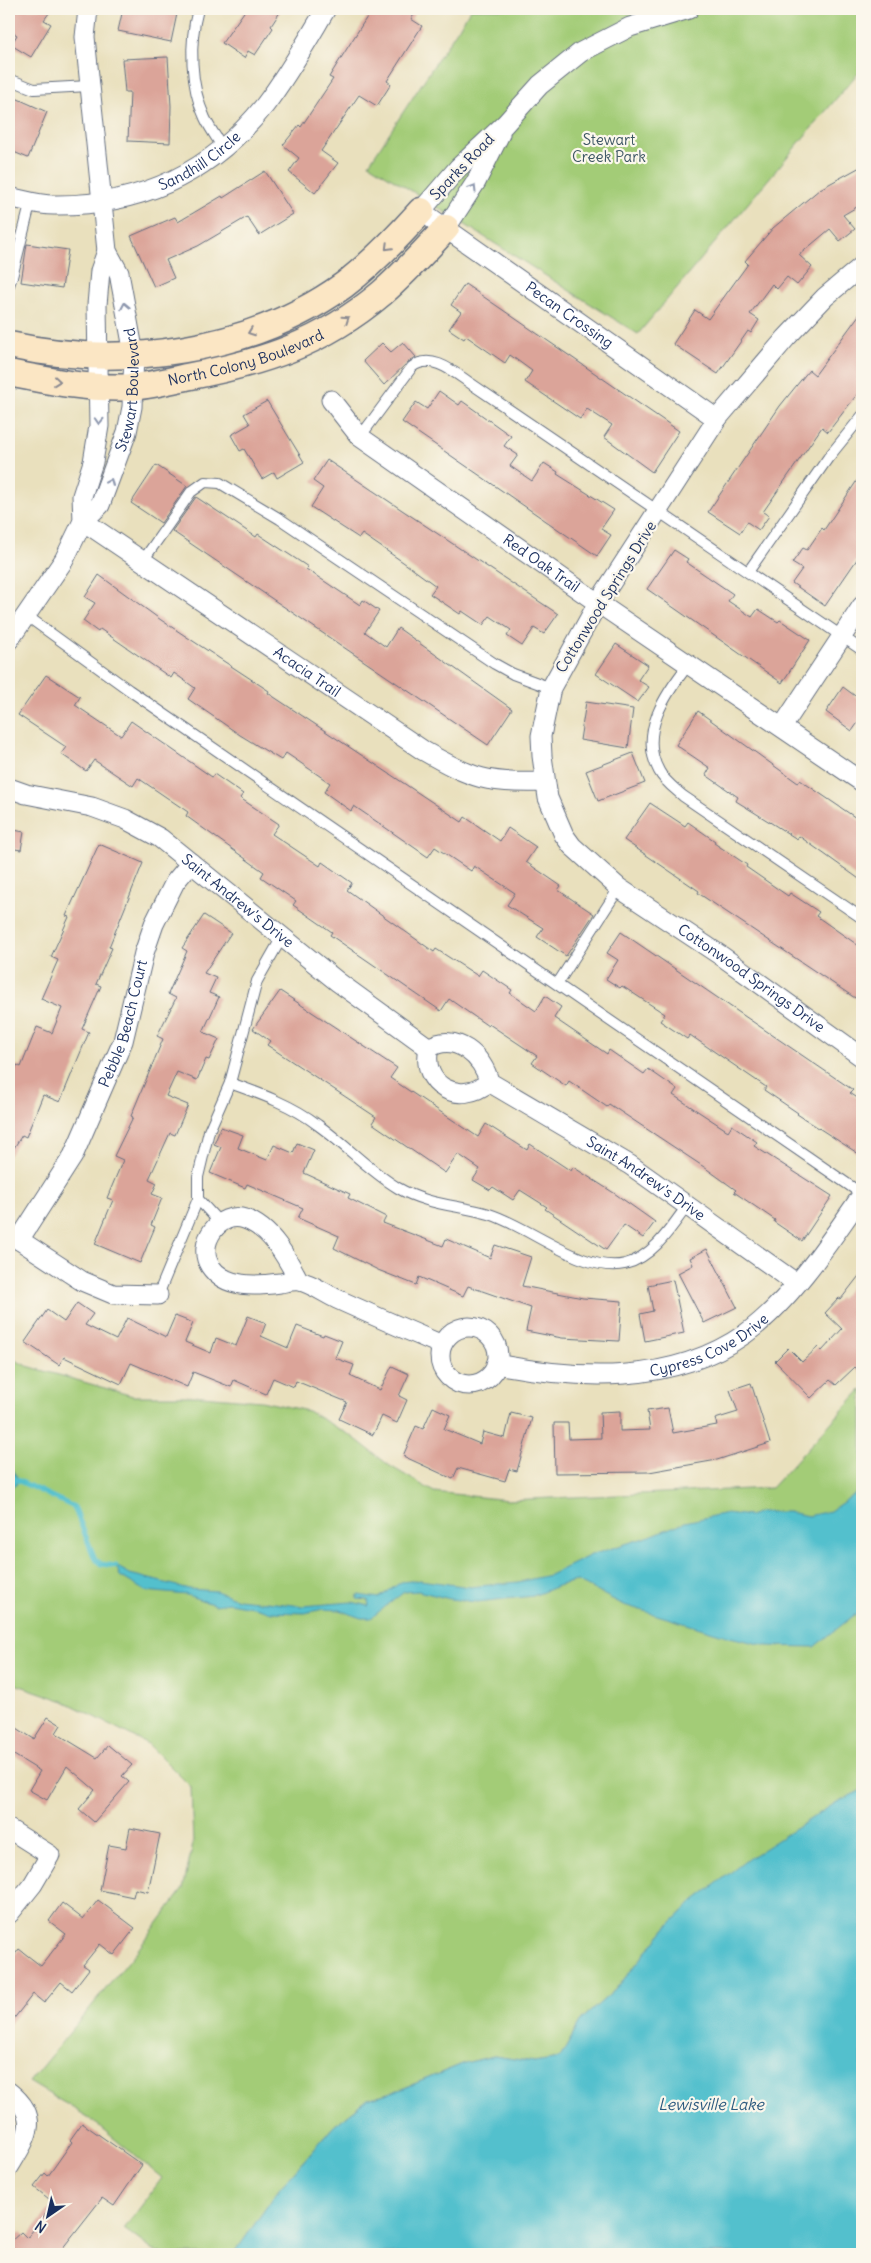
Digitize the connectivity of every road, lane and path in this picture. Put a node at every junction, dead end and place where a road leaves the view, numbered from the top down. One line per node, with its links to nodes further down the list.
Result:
1 (88, 9): 6 (street, Stewart Boulevard)
2 (198, 9): 8 (lane)
3 (326, 9): 8 (street, Sandhill Circle)
4 (689, 9): 7 (street, Sparks Road)
5 (9, 78): 6 (lane)
6 (89, 86): 10 (street, Stewart Boulevard)
7 (505, 124): 12 (street, Sparks Road); 13 (street, Sparks Road, one-way to 7)
8 (223, 148): 10 (street, Sandhill Circle)
9 (9, 197): 11 (street, Sandhill Circle)
10 (103, 201): 11 (street, Sandhill Circle); 14 (street, Stewart Boulevard)
11 (31, 202): 16 (lane)
12 (421, 211): 13 (street, Pecan Crossing); 18 (main road, North Colony Boulevard, one-way to 18)
13 (446, 228): 22 (main road, North Colony Boulevard, one-way to 13); 25 (street, Pecan Crossing)
14 (107, 251): 18 (street, Stewart Boulevard, one-way to 14); 19 (street, Stewart Boulevard)
15 (862, 266): 25 (street, Cottonwood Springs Drive)
16 (9, 284)
17 (9, 345): 19 (main road, North Colony Boulevard)
18 (134, 354): 19 (main road, North Colony Boulevard); 22 (street, Stewart Boulevard)
19 (98, 355): 21 (street, Stewart Boulevard)
20 (9, 373): 21 (main road, North Colony Boulevard, one-way to 21)
21 (99, 386): 22 (main road, North Colony Boulevard); 28 (street, Stewart Boulevard, one-way to 28)
22 (132, 387): 28 (street, Stewart Boulevard, one-way to 22)
23 (331, 400): 26 (street, Red Oak Trail)
24 (862, 416): 30 (lane)
25 (717, 419): 27 (street, Cottonwood Springs Drive)
26 (360, 437): 27 (lane); 31 (street, Red Oak Trail)
27 (659, 511): 30 (lane); 31 (street, Cottonwood Springs Drive)
28 (83, 521): 29 (street, Acacia Trail); 33 (street, Stewart Boulevard)
29 (142, 562): 38 (lane); 40 (street, Acacia Trail)
30 (748, 572): 34 (lane)
31 (598, 604): 37 (street, Red Oak Trail); 38 (street, Cottonwood Springs Drive)
32 (862, 606): 34 (street)
33 (26, 616): 35 (street, Stewart Boulevard); 47 (lane)
34 (842, 636): 36 (lane); 39 (street)
35 (9, 640)
36 (862, 650)
37 (689, 664): 39 (street, Red Oak Trail); 45 (lane)
38 (551, 688): 40 (street, Cottonwood Springs Drive)
39 (782, 727): 41 (street, Red Oak Trail)
40 (545, 782): 44 (street, Cottonwood Springs Drive)
41 (862, 782)
42 (14, 793): 43 (street, Saint Andrew's Drive)
43 (191, 863): 46 (street, Saint Andrew's Drive); 56 (street, Pebble Beach Court)
44 (619, 888): 47 (lane); 49 (street, Cottonwood Springs Drive)
45 (862, 918)
46 (282, 937): 48 (street, Saint Andrew's Drive); 51 (lane)
47 (558, 984): 52 (lane)
48 (429, 1048): 50 (street); 50 (street)
49 (862, 1057)
50 (488, 1082): 54 (street, Saint Andrew's Drive)
51 (230, 1083): 53 (lane); 54 (lane)
52 (862, 1195): 58 (street, Cypress Cove Drive)
53 (198, 1199): 55 (lane); 59 (lane)
54 (687, 1206): 58 (street, Saint Andrew's Drive)
55 (219, 1222): 57 (street); 57 (street)
56 (14, 1237): 59 (street)
57 (299, 1281): 60 (street)
58 (796, 1283): 61 (street, Cypress Cove Drive)
59 (158, 1295)
60 (442, 1345): 61 (street); 61 (street)
61 (496, 1364)
62 (9, 1829): 63 (street)
63 (9, 1914)
64 (9, 2092): 65 (street)
65 (9, 2167)

